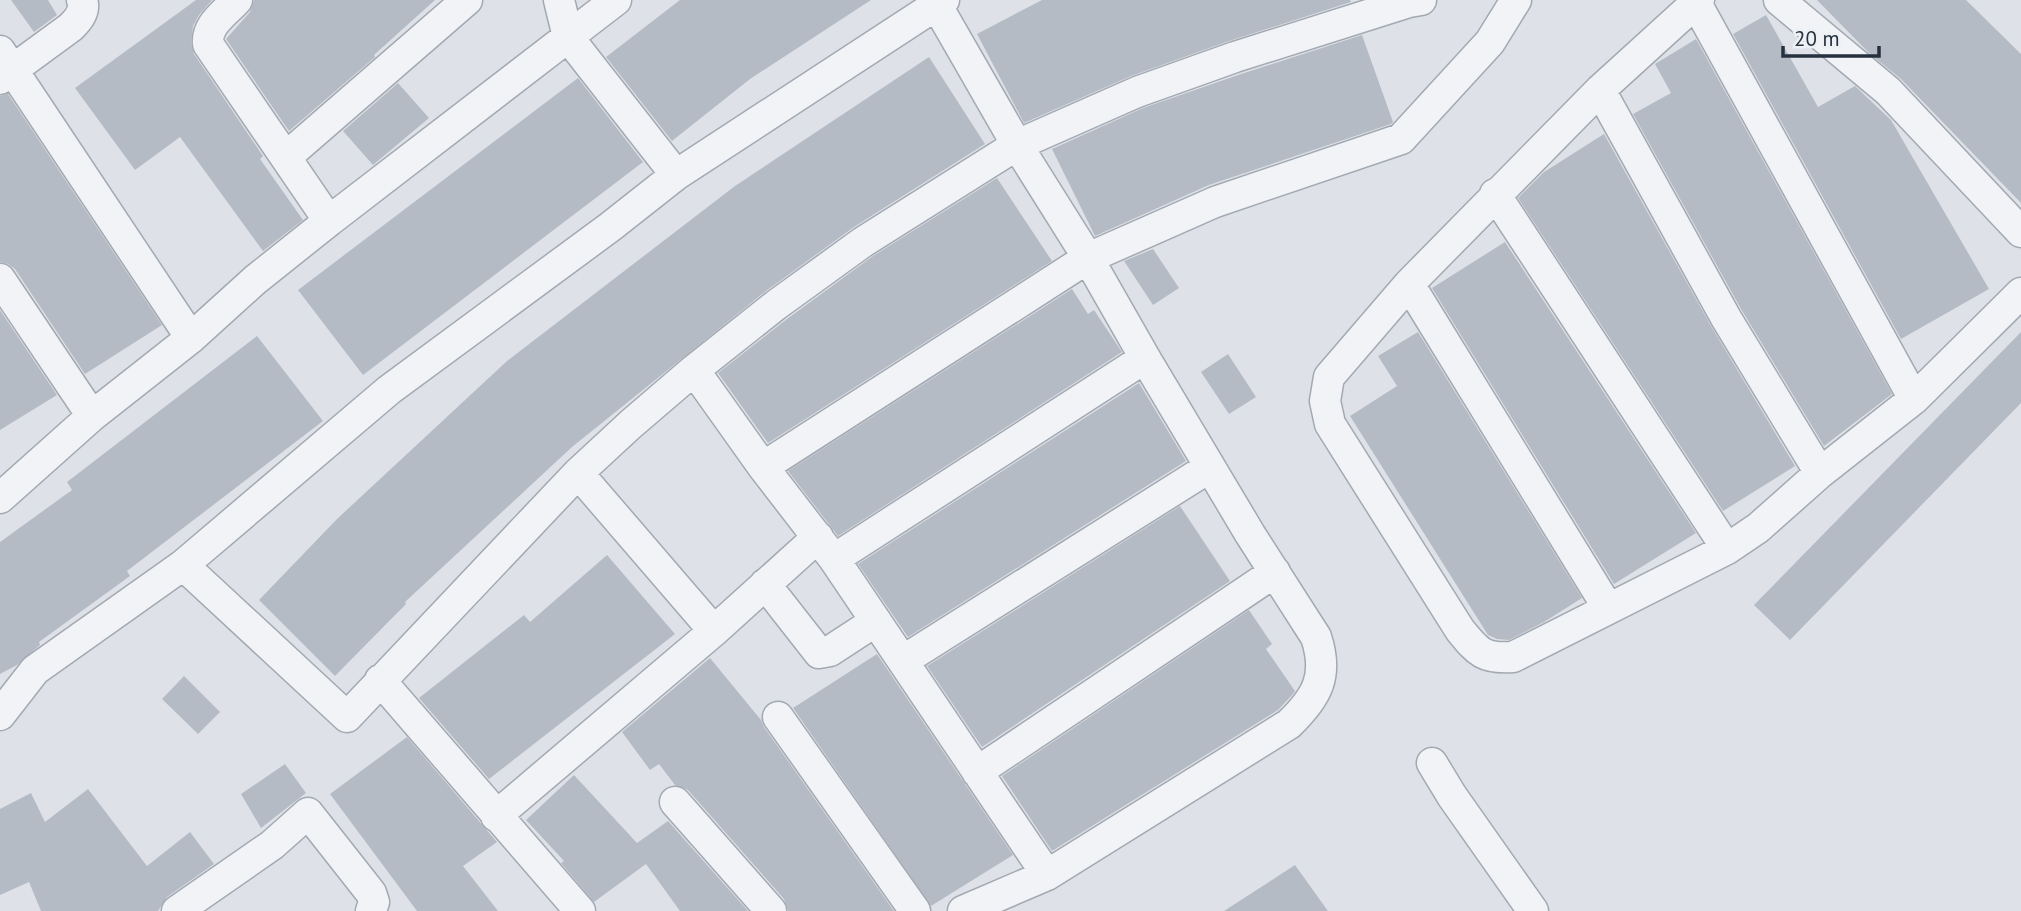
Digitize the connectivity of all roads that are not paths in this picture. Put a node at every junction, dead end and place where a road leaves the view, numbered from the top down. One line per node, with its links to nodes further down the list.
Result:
1 (82, 0): 12 (street)
2 (237, 0): 15 (street)
3 (467, 0): 15 (street)
4 (559, 0): 11 (street)
5 (616, 0): 11 (street)
6 (1421, 0): 14 (street)
7 (1516, 0): 20 (street)
8 (1779, 0): 19 (street)
9 (1697, 1): 13 (street); 27 (street)
10 (940, 2): 14 (street); 16 (street)
11 (568, 37): 16 (street); 18 (street)
12 (4, 67): 24 (street)
13 (1600, 90): 17 (street); 32 (street)
14 (1017, 145): 20 (street); 26 (street)
15 (286, 157): 18 (street)
16 (676, 175): 36 (street)
17 (1496, 194): 22 (street); 35 (street)
18 (329, 221): 24 (street)
19 (2021, 232)
20 (1088, 257): 25 (street); 29 (street)
21 (0, 279): 28 (street)
22 (1409, 284): 39 (street); 39 (street)
23 (2021, 293): 27 (street)
24 (191, 338): 28 (street)
25 (1145, 358): 30 (street); 34 (street)
26 (694, 370): 29 (street); 31 (street)
27 (1914, 399): 32 (street)
28 (92, 416): 33 (street)
29 (763, 467): 34 (street)
30 (1210, 467): 37 (street); 42 (street)
31 (578, 473): 41 (street); 43 (street)
32 (1820, 473): 35 (street)
33 (2, 493)
34 (826, 548): 38 (street); 40 (street)
35 (1727, 550): 39 (street)
36 (183, 565): 43 (street); 44 (street)
37 (1275, 572): 47 (street); 50 (street)
38 (765, 584): 40 (street); 41 (street)
39 (1608, 608)
40 (876, 621): 42 (street)
41 (713, 631): 49 (street)
42 (904, 660): 47 (street)
43 (380, 680): 49 (street)
44 (0, 715)
45 (778, 717): 55 (street)
46 (1432, 763): 57 (street)
47 (977, 772): 50 (street)
48 (675, 802): 54 (street)
49 (496, 816): 53 (street)
50 (1047, 875): 56 (street)
51 (177, 911): 52 (street)
52 (371, 911)
53 (580, 911)
54 (771, 911)
55 (915, 911)
56 (963, 911)
57 (1534, 911)

